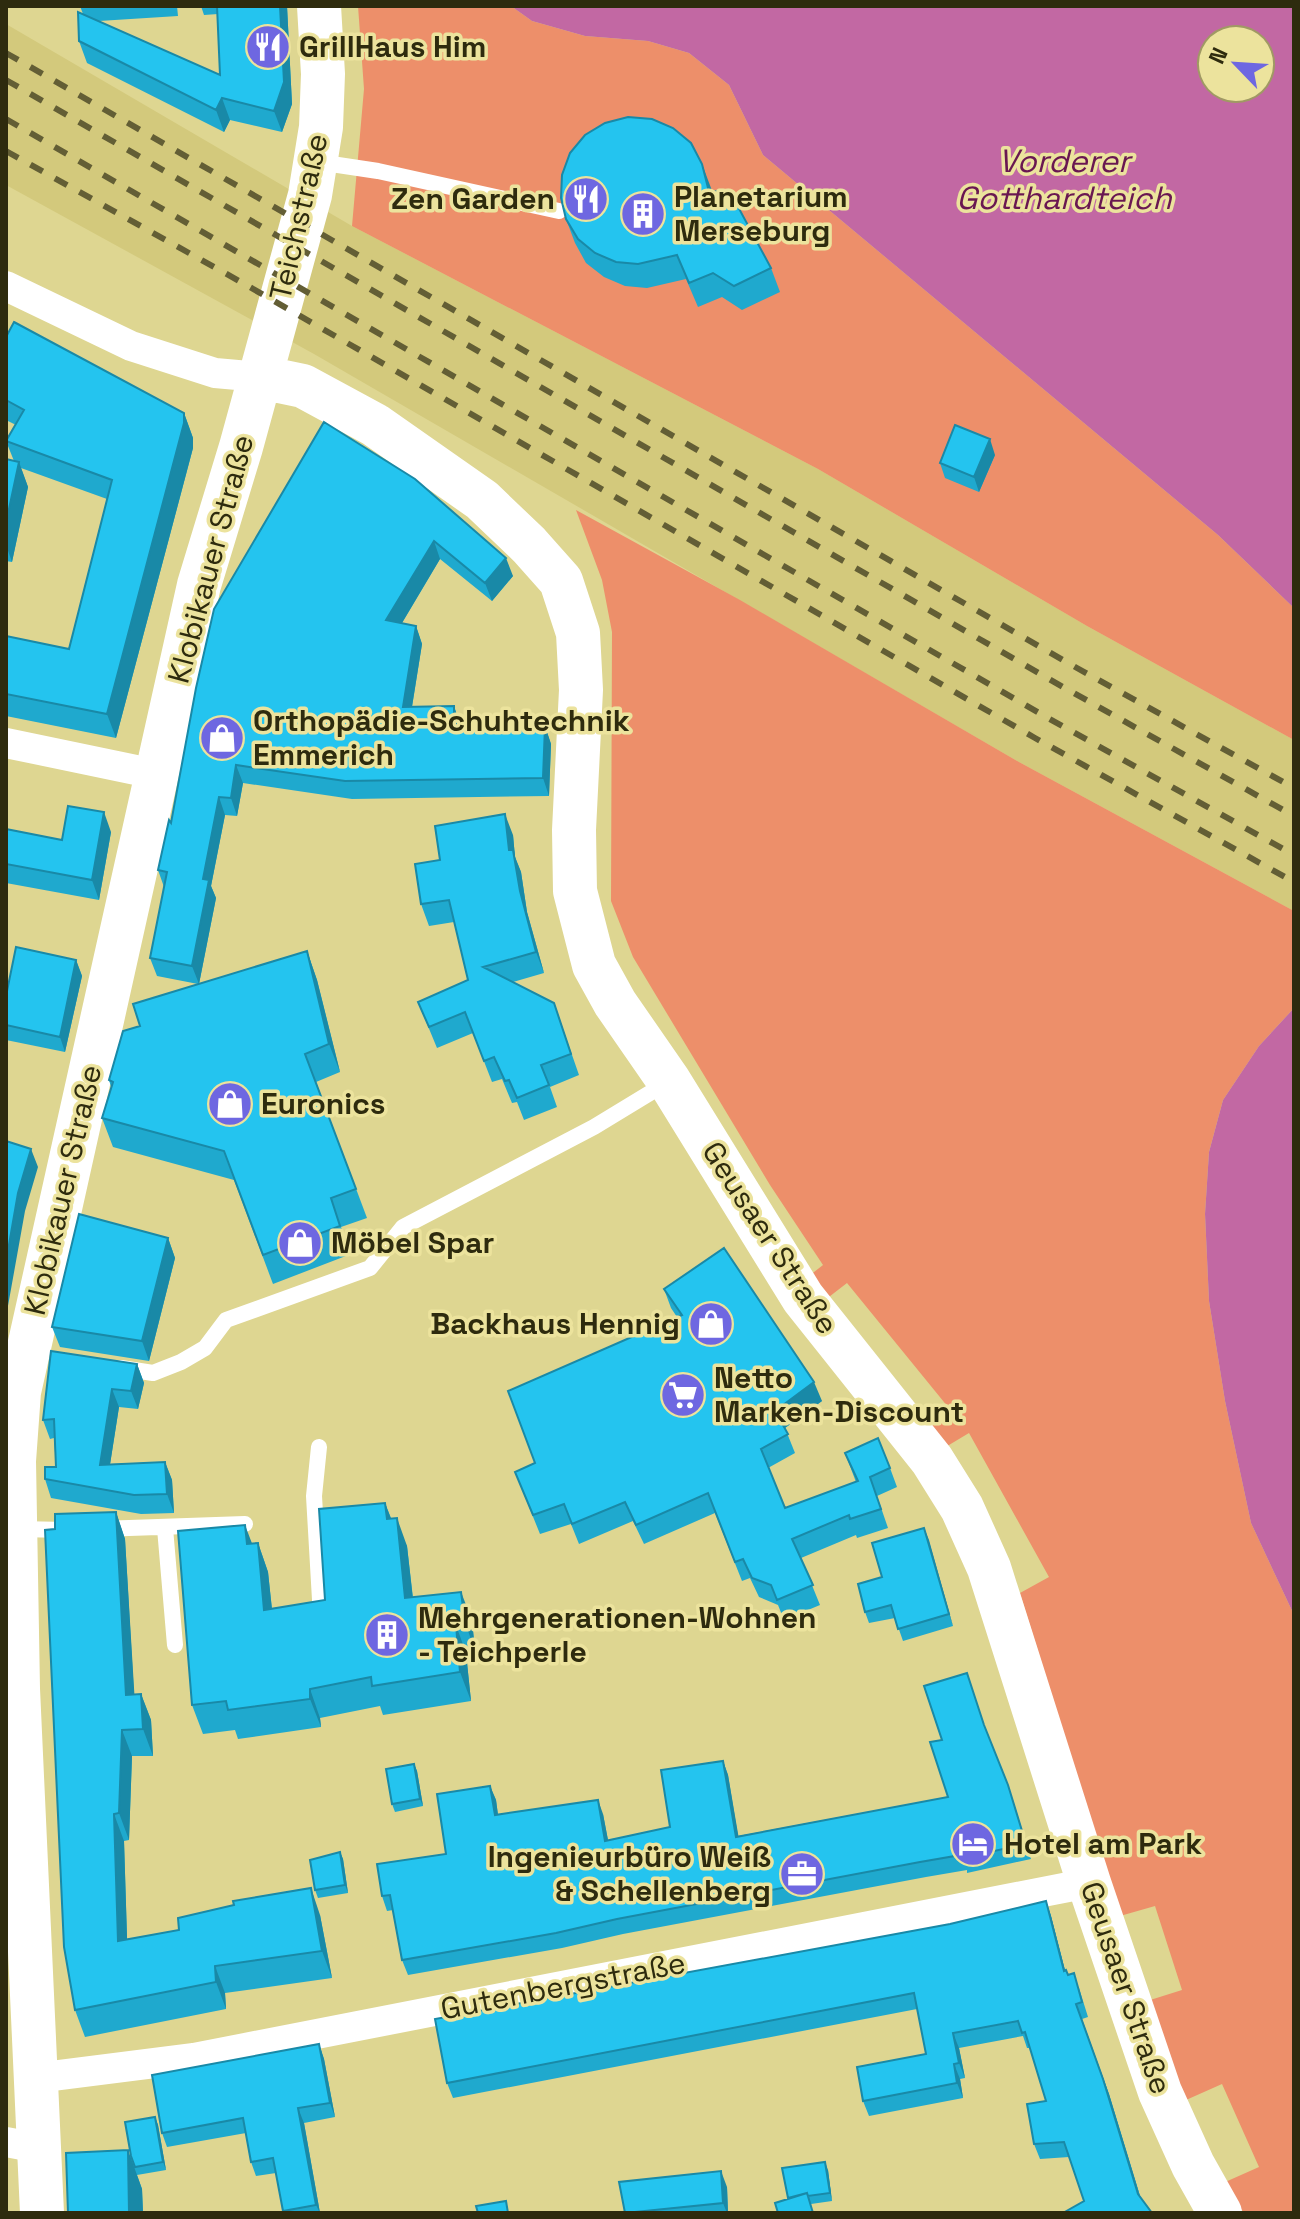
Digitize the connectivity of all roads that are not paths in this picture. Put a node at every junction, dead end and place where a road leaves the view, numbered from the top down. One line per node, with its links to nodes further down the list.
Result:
1 (319, 6): 2 (street, Teichstraße)
2 (316, 162): 3 (lane); 5 (street, Teichstraße)
3 (559, 211)
4 (6, 286): 5 (street)
5 (260, 377): 7 (street, Klobikauer Straße); 8 (street, Geusaer Straße)
6 (6, 743): 7 (street)
7 (155, 774): 10 (street, Klobikauer Straße)
8 (669, 1081): 9 (lane); 17 (street, Geusaer Straße)
9 (109, 1366)
10 (22, 1373): 14 (street, Klobikauer Straße)
11 (319, 1447): 15 (lane)
12 (245, 1524): 13 (lane)
13 (165, 1528): 14 (lane); 16 (lane)
14 (14, 1529): 18 (street, Klobikauer Straße)
15 (321, 1617)
16 (175, 1645)
17 (1089, 1883): 18 (street, Gutenbergstraße); 21 (street, Geusaer Straße)
18 (36, 2078): 19 (street, Klobikauer Straße)
19 (22, 2145): 20 (street, Klobikauer Straße)
20 (42, 2213)
21 (1220, 2213)

